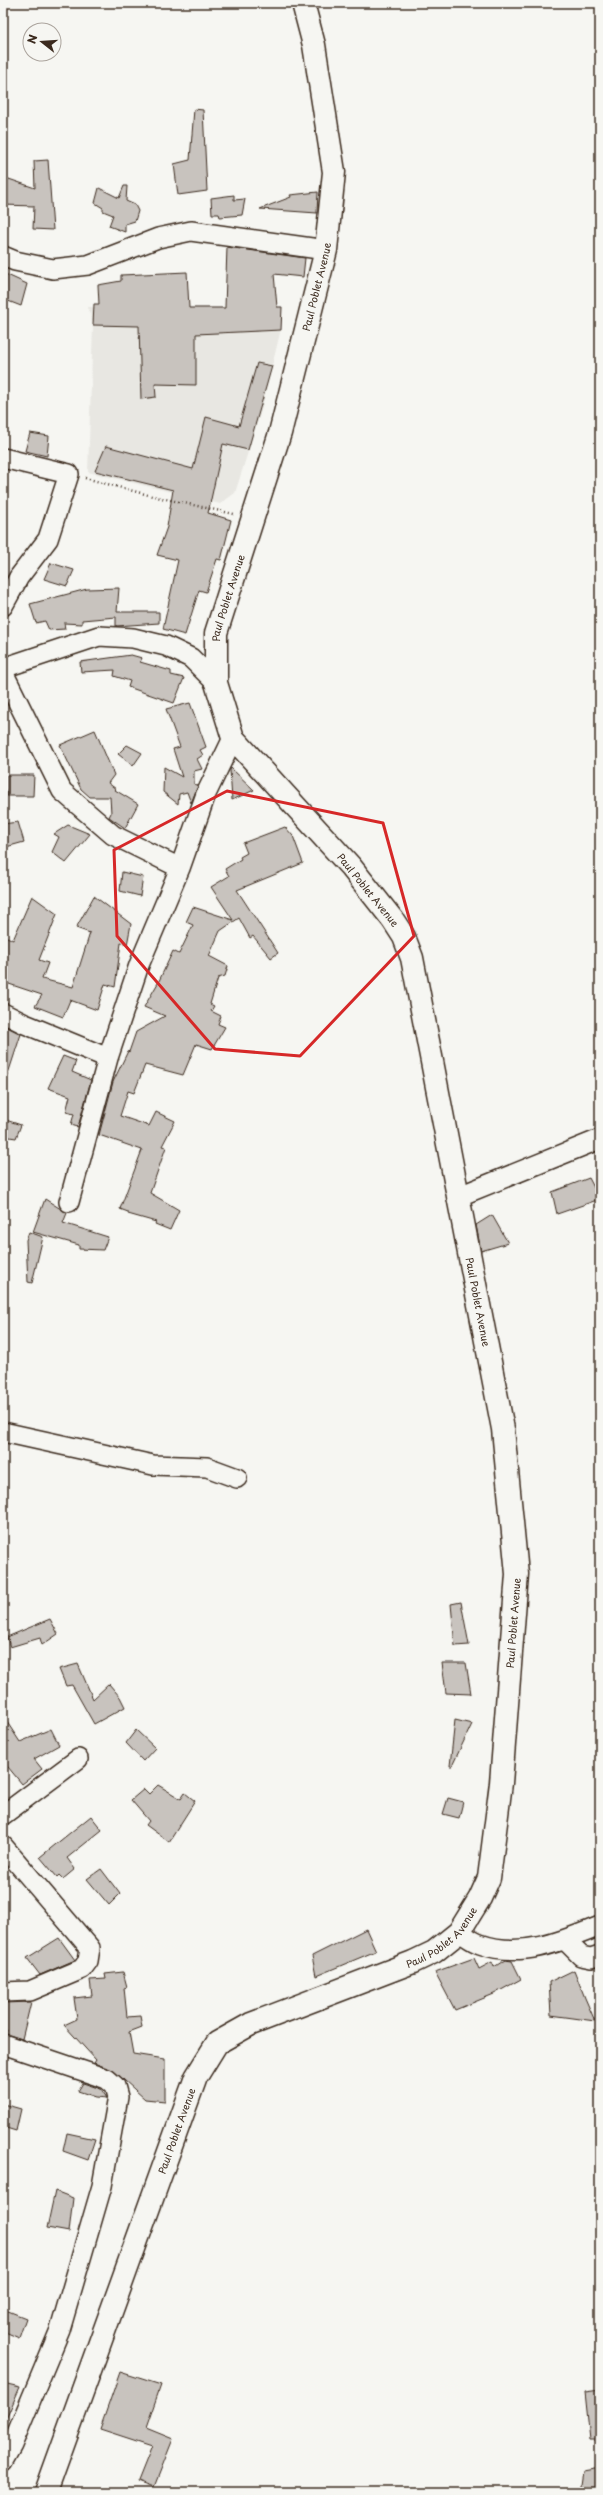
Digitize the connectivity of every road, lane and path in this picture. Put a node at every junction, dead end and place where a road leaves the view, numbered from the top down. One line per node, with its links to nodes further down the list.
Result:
1 (303, 3): 2 (main road, Paul Poblet Avenue)
2 (326, 250): 3 (street); 6 (main road, Paul Poblet Avenue)
3 (3, 256)
4 (3, 458): 5 (street)
5 (69, 474): 6 (path); 7 (street)
6 (253, 519): 10 (main road, Paul Poblet Avenue)
7 (3, 606)
8 (3, 668): 10 (street)
9 (3, 672): 12 (street)
10 (216, 683): 11 (main road, Paul Poblet Avenue)
11 (233, 738): 12 (street); 16 (main road, Paul Poblet Avenue)
12 (180, 868): 14 (street)
13 (3, 1013): 14 (street)
14 (108, 1058): 17 (street)
15 (600, 1139): 16 (street)
16 (457, 1197): 24 (main road, Paul Poblet Avenue)
17 (69, 1202)
18 (3, 1432): 19 (street)
19 (237, 1478)
20 (78, 1759): 21 (street)
21 (3, 1815)
22 (3, 1846): 27 (street)
23 (600, 1926): 25 (street)
24 (459, 1932): 25 (street); 30 (main road, Paul Poblet Avenue)
25 (565, 1940): 26 (street)
26 (600, 1955)
27 (3, 1992)
28 (3, 2044): 29 (street)
29 (3, 2460)
30 (46, 2492)

